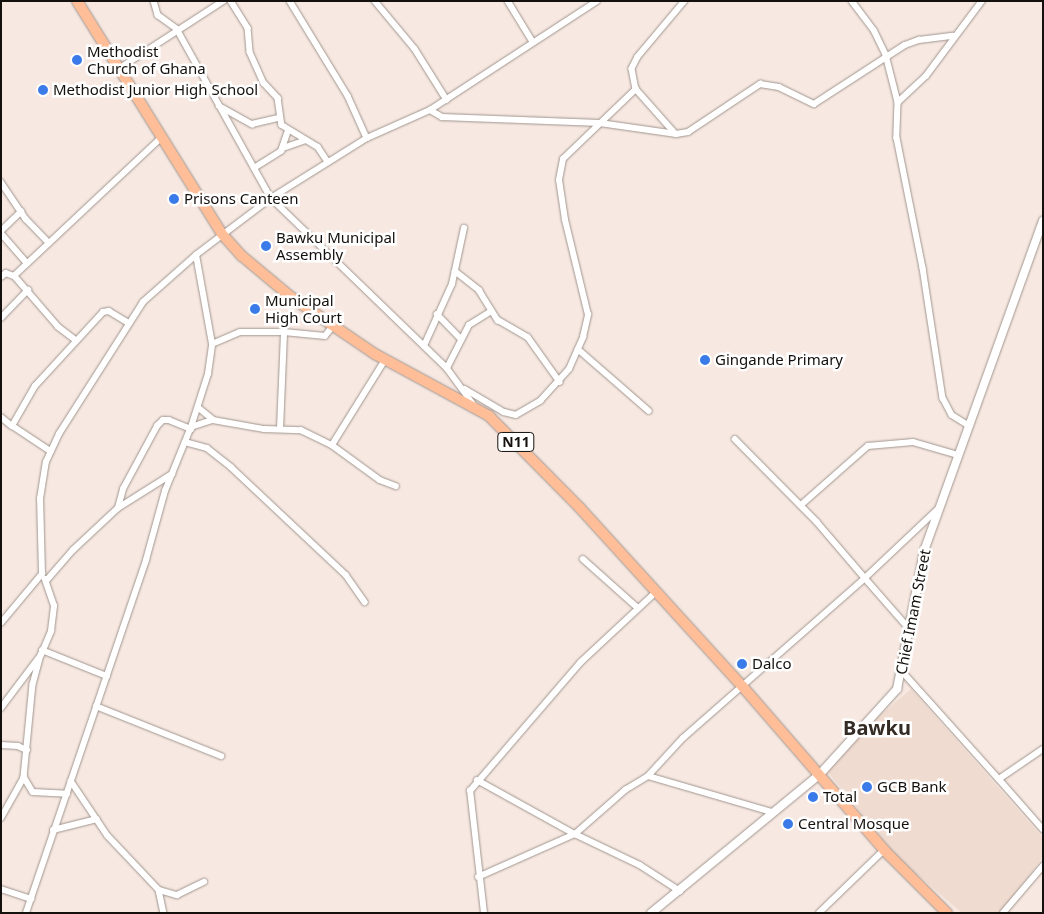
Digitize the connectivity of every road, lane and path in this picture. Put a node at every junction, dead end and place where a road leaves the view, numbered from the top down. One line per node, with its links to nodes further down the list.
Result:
1 (77, 1): 16 (highway, N11)
2 (154, 1): 12 (street)
3 (223, 1): 12 (street)
4 (232, 1): 22 (street)
5 (290, 1): 27 (street)
6 (374, 1): 18 (street)
7 (508, 1): 14 (street)
8 (597, 1): 14 (street)
9 (685, 1): 17 (street)
10 (852, 1): 15 (street)
11 (982, 1): 13 (street)
12 (177, 29): 16 (street); 20 (street)
13 (953, 36): 15 (street); 19 (street)
14 (532, 42): 18 (street)
15 (886, 56): 19 (street); 25 (street)
16 (120, 68): 26 (highway, N11)
17 (636, 89): 23 (street); 25 (street)
18 (447, 100): 21 (street)
19 (898, 102): 66 (street)
20 (219, 106): 22 (street); 31 (street)
21 (430, 110): 23 (street); 27 (street)
22 (279, 118): 24 (street)
23 (600, 123): 25 (street); 56 (street)
24 (288, 131): 28 (street); 29 (street)
25 (676, 134)
26 (162, 137): 38 (highway, N11); 39 (street)
27 (367, 138): 30 (street)
28 (306, 140): 29 (street); 30 (street)
29 (283, 148): 31 (street)
30 (328, 162): 33 (street)
31 (254, 168): 33 (street)
32 (1, 182): 34 (street)
33 (271, 198): 38 (street); 55 (street)
34 (22, 212): 37 (street); 39 (street)
35 (1043, 221): 66 (street, Chief Imam Street)
36 (464, 228): 42 (street)
37 (1, 232): 41 (street)
38 (222, 234): 40 (street); 50 (highway, N11)
39 (49, 243): 41 (street)
40 (196, 255): 49 (street); 54 (street)
41 (27, 263): 43 (street)
42 (454, 271): 46 (street); 47 (street)
43 (14, 276): 44 (street); 45 (street)
44 (1, 277)
45 (28, 290): 48 (street); 53 (street)
46 (490, 311): 52 (street); 59 (street)
47 (437, 314): 52 (street); 55 (street)
48 (1, 318)
49 (129, 323): 53 (street); 73 (street)
50 (333, 326): 51 (street); 57 (highway, N11)
51 (284, 332): 54 (street); 69 (street)
52 (460, 338): 58 (street)
53 (75, 340): 67 (street)
54 (212, 344): 62 (street)
55 (424, 346): 58 (street)
56 (578, 349): 59 (street); 63 (street)
57 (385, 360): 61 (highway, N11); 72 (street)
58 (447, 368): 60 (street)
59 (560, 382): 60 (street)
60 (464, 388): 61 (street)
61 (474, 405): 84 (highway, N11)
62 (198, 408): 65 (street); 68 (street)
63 (649, 411)
64 (1, 417): 67 (street)
65 (213, 420): 68 (street); 69 (street)
66 (968, 424): 74 (street, Chief Imam Street)
67 (12, 426): 73 (street)
68 (191, 428): 71 (street); 78 (street)
69 (280, 429): 72 (street)
70 (735, 439): 77 (street)
71 (185, 442): 75 (street); 85 (street)
72 (332, 446): 76 (street)
73 (51, 452): 81 (street)
74 (958, 455): 77 (street); 79 (street, Chief Imam Street)
75 (172, 474): 78 (street); 91 (street)
76 (396, 486)
77 (800, 505): 82 (street)
78 (118, 508): 83 (street)
79 (937, 510): 82 (street); 88 (street, Chief Imam Street)
80 (582, 559): 86 (street)
81 (42, 574): 83 (street); 87 (street)
82 (865, 578): 88 (street); 92 (street)
83 (46, 581): 89 (street)
84 (656, 592): 86 (street); 92 (highway, N11)
85 (365, 602)
86 (637, 607): 103 (street)
87 (1, 623)
88 (907, 626): 90 (street, Chief Imam Street)
89 (41, 652): 91 (street); 94 (street); 97 (street)
90 (902, 671): 99 (street, Chief Imam Street); 102 (street)
91 (107, 676): 93 (street)
92 (743, 687): 99 (highway, N11); 100 (street)
93 (96, 706): 98 (street); 104 (street)
94 (1, 708)
95 (1, 745): 97 (street)
96 (1043, 749): 102 (street)
97 (27, 750): 101 (street)
98 (221, 756)
99 (820, 774): 106 (street, Chief Imam Street); 112 (highway, N11)
100 (648, 776): 106 (street); 111 (street)
101 (24, 777): 105 (street); 107 (street)
102 (999, 779): 109 (street)
103 (477, 780): 111 (street); 114 (street)
104 (71, 781): 105 (street); 108 (street)
105 (67, 794): 110 (street)
106 (772, 812): 118 (street, Chief Imam Street)
107 (1, 818)
108 (97, 819): 110 (street); 117 (street)
109 (1043, 829)
110 (53, 830): 119 (street)
111 (574, 834): 114 (street); 118 (street)
112 (884, 850): 124 (street); 125 (highway, N11)
113 (1043, 866): 126 (street)
114 (478, 877): 122 (street)
115 (204, 882): 117 (street)
116 (1, 889): 119 (street)
117 (159, 890): 121 (street)
118 (680, 892): 123 (street, Chief Imam Street)
119 (31, 899): 120 (street)
120 (26, 913)
121 (164, 913)
122 (484, 913)
123 (651, 913)
124 (819, 913)
125 (947, 913)
126 (1003, 913)

